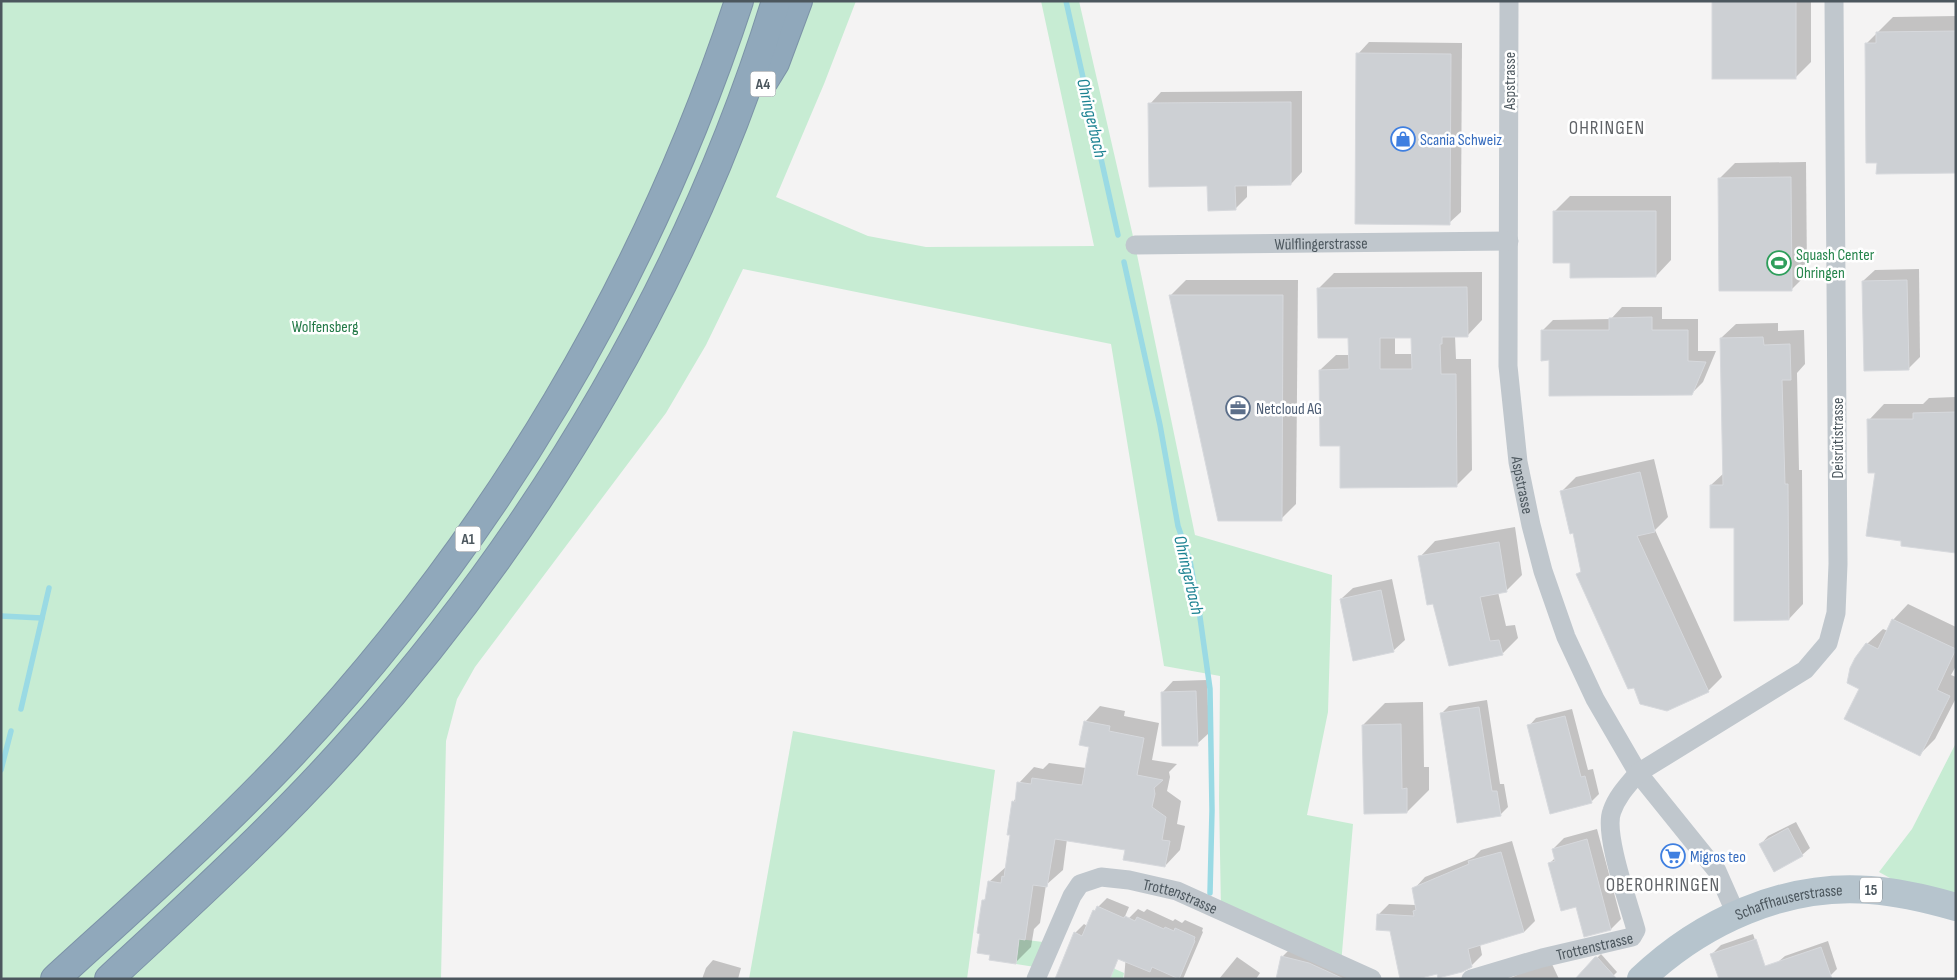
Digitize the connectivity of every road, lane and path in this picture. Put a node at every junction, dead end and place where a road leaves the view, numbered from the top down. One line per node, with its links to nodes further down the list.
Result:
1 (739, 1): 13 (highway, A1)
2 (776, 1): 6 (highway, A1)
3 (798, 1): 6 (highway, A4)
4 (1509, 1): 7 (street, Aspstrasse)
5 (1834, 1): 9 (street, Deisrütistrasse)
6 (717, 162): 14 (highway, A1)
7 (1508, 241): 8 (street, Wülflingerstrasse); 9 (street, Aspstrasse)
8 (1135, 245)
9 (1638, 773): 11 (street, Aspstrasse); 17 (street, Trottenstrasse)
10 (1956, 907): 11 (main road, Schaffhauserstrasse / 15)
11 (1736, 914): 12 (main road, Schaffhauserstrasse / 15)
12 (1654, 974)
13 (55, 979)
14 (109, 979)
15 (1036, 979): 16 (street, Trottenstrasse)
16 (1372, 979)
17 (1471, 979)

